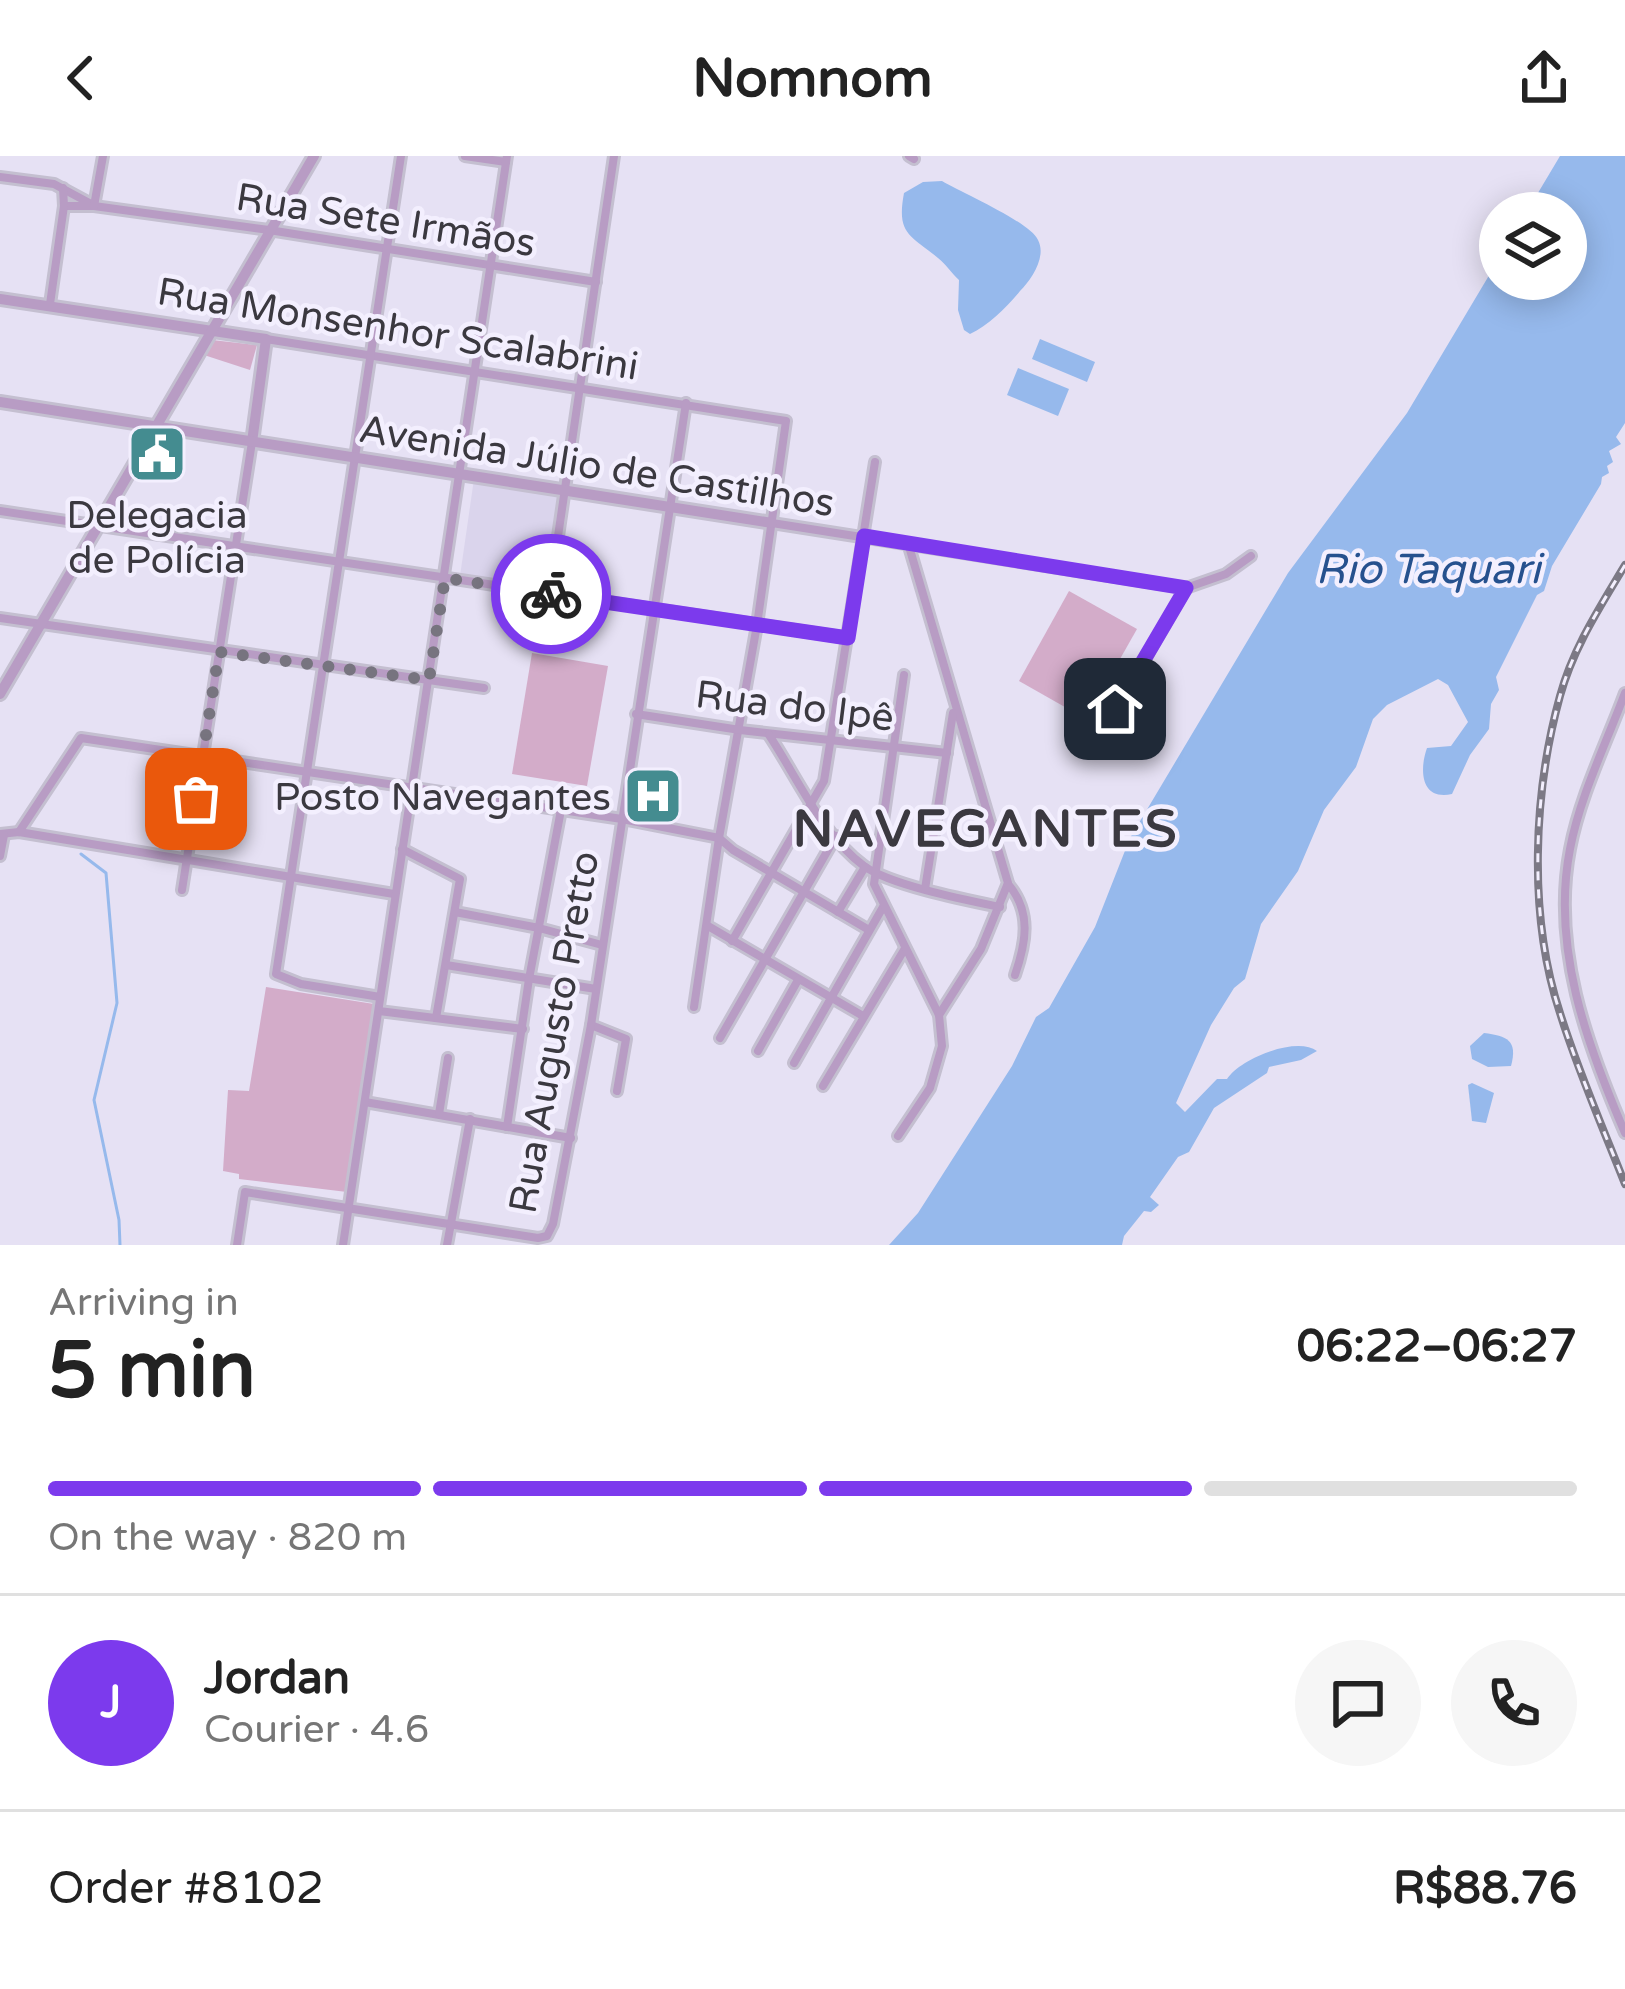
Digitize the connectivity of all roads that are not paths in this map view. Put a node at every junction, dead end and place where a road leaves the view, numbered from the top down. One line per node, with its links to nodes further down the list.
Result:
1 (104, 156): 10 (street)
2 (314, 156): 11 (street)
3 (401, 156): 12 (street)
4 (466, 156): 6 (street)
5 (614, 156): 14 (street)
6 (507, 159): 13 (street)
7 (0, 176): 8 (street)
8 (63, 188): 9 (street); 10 (street)
9 (64, 206): 10 (street); 16 (street)
10 (94, 206): 11 (street, Rua Sete Irmãos)
11 (269, 230): 12 (street, Rua Sete Irmãos); 17 (street)
12 (387, 249): 13 (street, Rua Sete Irmãos); 19 (street)
13 (490, 266): 14 (street, Rua Sete Irmãos); 20 (street)
14 (596, 282): 21 (street)
15 (0, 299): 16 (street, Rua Monsenhor Scalabrini)
16 (50, 304): 17 (street, Rua Monsenhor Scalabrini)
17 (211, 331): 18 (street, Rua Monsenhor Scalabrini); 24 (street)
18 (266, 339): 19 (street, Rua Monsenhor Scalabrini); 25 (street)
19 (371, 355): 20 (street, Rua Monsenhor Scalabrini); 26 (street)
20 (476, 371): 21 (street, Rua Monsenhor Scalabrini); 28 (street)
21 (581, 386): 23 (street, Rua Monsenhor Scalabrini); 29 (street)
22 (0, 402): 24 (street, Avenida Júlio de Castilhos)
23 (686, 403): 30 (street, Rua Augusto Pretto); 32 (street, Rua Monsenhor Scalabrini)
24 (155, 427): 25 (street, Avenida Júlio de Castilhos); 33 (street)
25 (252, 442): 26 (street, Avenida Júlio de Castilhos); 36 (street)
26 (354, 459): 28 (street, Avenida Júlio de Castilhos); 38 (street)
27 (875, 462): 34 (street)
28 (461, 475): 29 (street, Avenida Júlio de Castilhos); 39 (street)
29 (564, 490): 30 (street, Avenida Júlio de Castilhos); 41 (street)
30 (671, 506): 32 (street, Avenida Júlio de Castilhos); 42 (street, Rua Augusto Pretto)
31 (0, 511): 33 (street)
32 (772, 523): 34 (street, Avenida Júlio de Castilhos); 45 (street)
33 (97, 526): 36 (street); 44 (street)
34 (864, 536): 35 (street, Avenida Júlio de Castilhos); 47 (street)
35 (908, 543): 40 (street, Avenida Júlio de Castilhos); 55 (street)
36 (234, 545): 38 (street); 48 (street)
37 (1251, 556): 40 (street)
38 (340, 563): 39 (street); 49 (street)
39 (445, 578): 41 (street); 51 (street)
40 (1186, 588): 61 (street)
41 (549, 594): 42 (street); 46 (street)
42 (652, 610): 45 (street); 56 (street, Rua Augusto Pretto)
43 (0, 618): 44 (street)
44 (41, 623): 48 (street); 54 (street)
45 (757, 625): 47 (street); 57 (street)
46 (543, 638)
47 (848, 638): 59 (street)
48 (219, 652): 49 (street); 63 (street)
49 (323, 668): 51 (street); 64 (street)
50 (904, 675): 60 (street)
51 (429, 680): 52 (street); 65 (street)
52 (484, 688)
53 (1625, 693): 119 (street)
54 (0, 694)
55 (954, 706): 62 (street); 79 (street)
56 (636, 714): 57 (street, Rua do Ipê); 68 (street, Rua Augusto Pretto)
57 (740, 730): 58 (street, Rua do Ipê); 72 (street)
58 (768, 734): 59 (street, Rua do Ipê); 66 (street)
59 (831, 740): 60 (street, Rua do Ipê); 66 (street)
60 (892, 747): 62 (street, Rua do Ipê); 76 (street)
61 (1091, 749)
62 (947, 753): 80 (street)
63 (204, 755): 64 (street); 69 (street); 75 (street)
64 (307, 772): 65 (street); 78 (street)
65 (412, 787): 67 (street); 73 (street)
66 (811, 803): 71 (street); 77 (street)
67 (561, 810): 68 (street); 89 (street)
68 (622, 819): 72 (street); 92 (street, Rua Augusto Pretto)
69 (19, 832): 70 (street); 75 (street)
70 (2, 834): 74 (street)
71 (836, 836): 76 (street); 82 (street)
72 (719, 838): 77 (street); 88 (street)
73 (402, 849): 83 (street); 86 (street)
74 (0, 856)
75 (186, 859): 78 (street); 81 (street)
76 (870, 869): 80 (street); 84 (street); 87 (street)
77 (773, 872): 82 (street); 91 (street)
78 (292, 874): 83 (street); 100 (street)
79 (1007, 883): 85 (street); 96 (street)
80 (925, 889): 85 (street)
81 (182, 890)
82 (805, 892): 87 (street); 94 (street)
83 (394, 894): 100 (street)
84 (883, 906): 90 (street); 93 (street)
85 (1000, 907): 104 (street)
86 (455, 912): 89 (street); 95 (street)
87 (838, 912): 90 (street)
88 (708, 926): 91 (street); 102 (street)
89 (539, 928): 92 (street); 97 (street)
90 (869, 930): 101 (street)
91 (732, 941): 94 (street)
92 (602, 945): 99 (street, Rua Augusto Pretto)
93 (905, 948): 104 (street); 105 (street)
94 (764, 960): 98 (street); 109 (street)
95 (446, 965): 97 (street); 106 (street)
96 (1016, 975)
97 (529, 980): 99 (street); 108 (street)
98 (798, 980): 101 (street); 110 (street)
99 (596, 989): 107 (street, Rua Augusto Pretto)
100 (380, 997): 103 (street)
101 (831, 997): 105 (street); 112 (street)
102 (694, 1007)
103 (379, 1012): 106 (street); 115 (street)
104 (939, 1015): 120 (street)
105 (863, 1016): 113 (street)
106 (436, 1018): 108 (street)
107 (591, 1025): 114 (street); 121 (street, Rua Augusto Pretto)
108 (523, 1029): 118 (street)
109 (720, 1038)
110 (758, 1051)
111 (448, 1058): 116 (street)
112 (794, 1063)
113 (823, 1086)
114 (617, 1091)
115 (365, 1102): 116 (street); 122 (street)
116 (439, 1114): 117 (street)
117 (470, 1119): 118 (street); 123 (street)
118 (507, 1126): 121 (street)
119 (1625, 1133)
120 (898, 1136)
121 (571, 1138): 123 (street, Rua Augusto Pretto)
122 (349, 1207): 123 (street); 124 (street); 125 (street)
123 (450, 1224): 126 (street)
124 (237, 1245)
125 (343, 1245)
126 (448, 1245)

